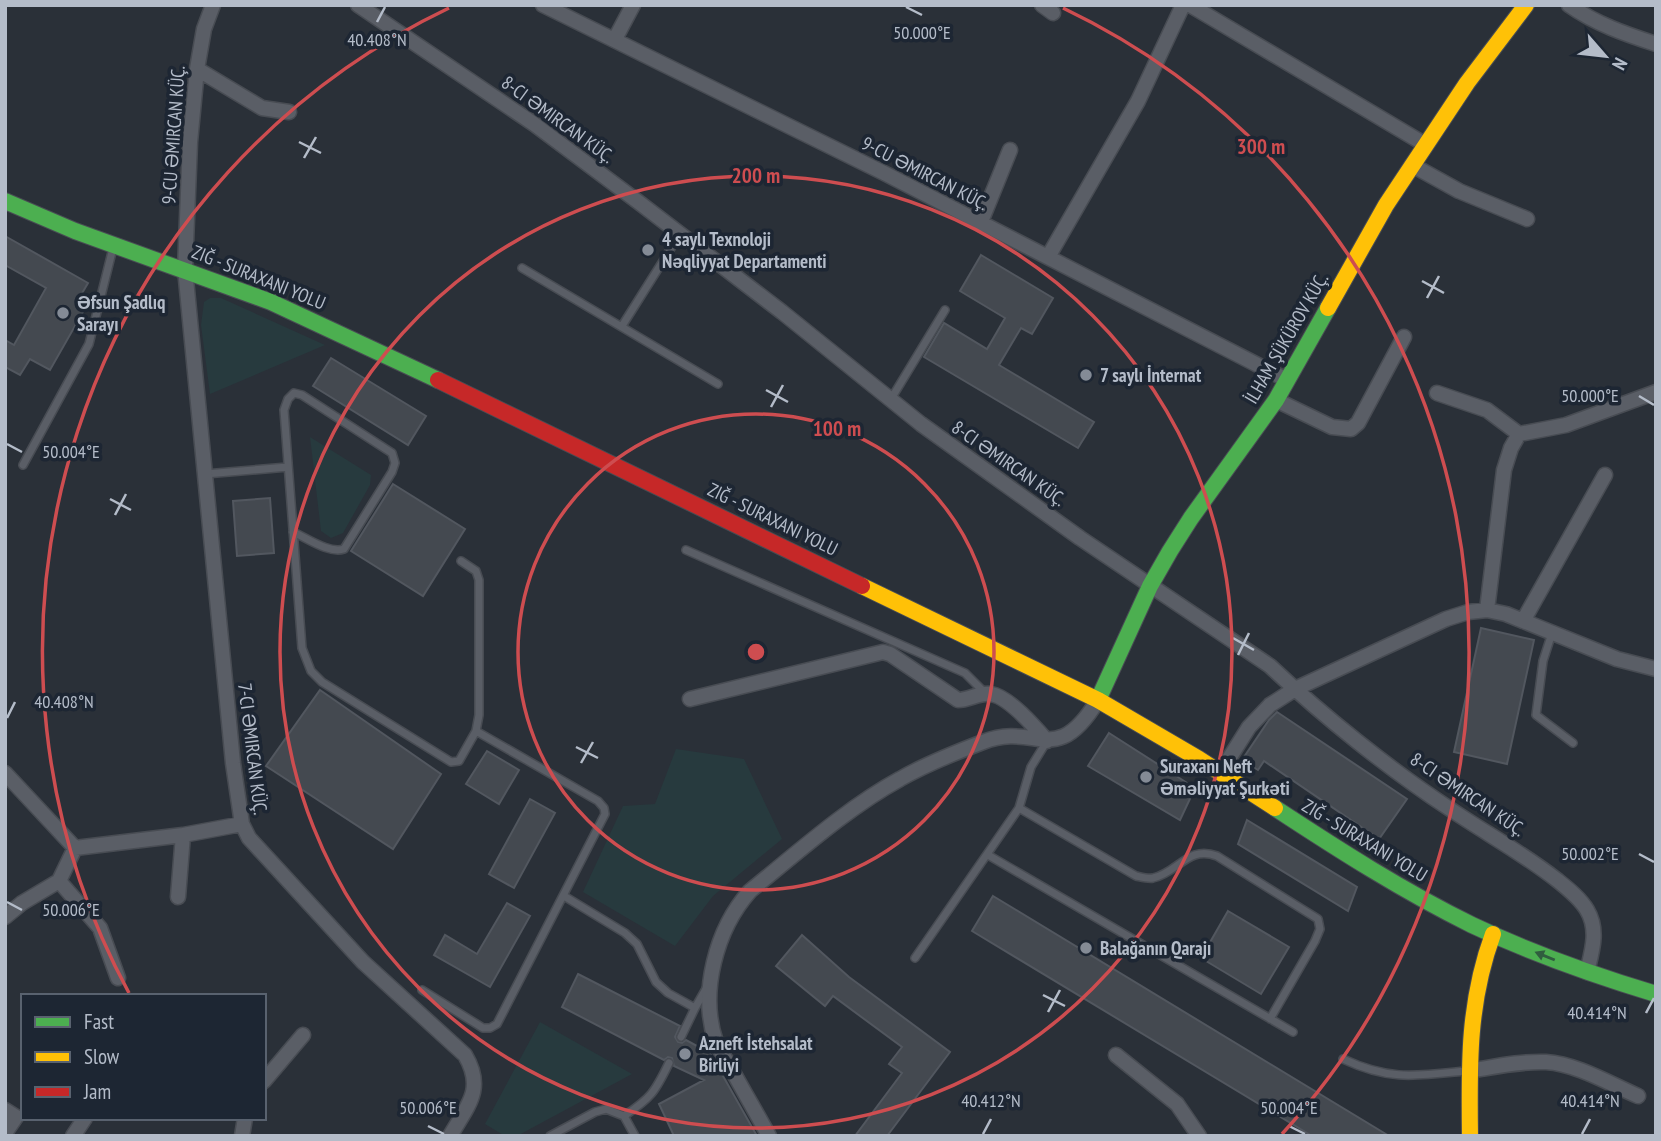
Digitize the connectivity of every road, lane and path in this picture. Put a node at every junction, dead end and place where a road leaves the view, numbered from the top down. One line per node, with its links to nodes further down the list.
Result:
1 (213, 5): 13 (street, 9-CU ƏMIRCAN KÜÇ.)
2 (358, 5): 21 (street, 8-CI ƏMIRCAN KÜÇ.)
3 (543, 5): 10 (street, 9-CU ƏMIRCAN KÜÇ.)
4 (582, 5): 10 (street)
5 (633, 5): 11 (street)
6 (1183, 5): 23 (street)
7 (1190, 5): 15 (street)
8 (1526, 5): 15 (main road, İLHAM ŞÜKÜROV KÜÇ.)
9 (1569, 5): 12 (street)
10 (575, 20): 11 (street, 9-CU ƏMIRCAN KÜÇ.)
11 (615, 39): 20 (street, 9-CU ƏMIRCAN KÜÇ.)
12 (1656, 44)
13 (197, 69): 14 (street); 25 (street, 9-CU ƏMIRCAN KÜÇ.)
14 (289, 113)
15 (1426, 145): 17 (main road, İLHAM ŞÜKÜROV KÜÇ.)
16 (1010, 150): 20 (street)
17 (1412, 165): 19 (street); 29 (main road, İLHAM ŞÜKÜROV KÜÇ.)
18 (5, 201): 22 (main road)
19 (1527, 219)
20 (980, 224): 23 (street, 9-CU ƏMIRCAN KÜÇ.)
21 (680, 234): 27 (lane); 33 (street, 8-CI ƏMIRCAN KÜÇ.)
22 (114, 244): 25 (main road); 36 (lane)
23 (1048, 257): 29 (street, 9-CU ƏMIRCAN KÜÇ.)
24 (522, 268): 27 (lane)
25 (186, 270): 38 (street, 7-CI ƏMIRCAN KÜÇ.); 51 (main road)
26 (945, 310): 33 (lane)
27 (622, 326): 30 (lane)
28 (1404, 337): 34 (street)
29 (1287, 380): 34 (main road, İLHAM ŞÜKÜROV KÜÇ.)
30 (719, 384)
31 (1656, 392): 35 (street)
32 (1437, 393): 35 (street)
33 (890, 400): 43 (street, 8-CI ƏMIRCAN KÜÇ.)
34 (1276, 400): 43 (main road, İLHAM ŞÜKÜROV KÜÇ.)
35 (1519, 434): 44 (street)
36 (23, 465)
37 (288, 467): 38 (lane); 40 (lane); 40 (lane)
38 (204, 474): 58 (street, 7-CI ƏMIRCAN KÜÇ.)
39 (1605, 475): 45 (street)
40 (293, 531): 52 (lane)
41 (685, 550): 49 (lane)
42 (461, 561): 52 (lane)
43 (1150, 586): 48 (street, 8-CI ƏMIRCAN KÜÇ.); 51 (main road, İLHAM ŞÜKÜROV KÜÇ.)
44 (1487, 610): 45 (street); 48 (street)
45 (1523, 621): 46 (street)
46 (1552, 633): 47 (street); 54 (lane)
47 (1656, 669)
48 (1295, 689): 56 (street); 68 (street, 8-CI ƏMIRCAN KÜÇ.)
49 (985, 694): 50 (street); 53 (street)
50 (691, 699)
51 (1098, 700): 53 (street); 56 (main road)
52 (476, 731): 63 (lane)
53 (1047, 740): 57 (lane); 70 (street)
54 (1573, 743)
55 (5, 772): 60 (street)
56 (1220, 773): 66 (main road)
57 (1019, 808): 61 (lane); 74 (lane)
58 (242, 824): 59 (street); 89 (street, 7-CI ƏMIRCAN KÜÇ.)
59 (183, 835): 60 (street); 64 (street)
60 (75, 848): 62 (street)
61 (988, 855): 67 (lane); 74 (lane)
62 (60, 881): 65 (street); 69 (street)
63 (564, 896): 71 (lane); 73 (lane)
64 (178, 897)
65 (5, 917)
66 (1493, 934): 68 (main road, one-way to 66); 81 (main road)
67 (915, 958)
68 (1587, 972): 72 (main road)
69 (118, 978)
70 (711, 981): 73 (lane); 92 (street)
71 (422, 990)
72 (1656, 995)
73 (695, 1009): 77 (lane)
74 (1270, 1019): 75 (lane)
75 (1293, 1032)
76 (303, 1035): 82 (street)
77 (681, 1037)
78 (1116, 1055): 93 (street)
79 (1343, 1059): 81 (lane)
80 (669, 1063): 85 (lane)
81 (1469, 1071): 83 (street); 94 (main road)
82 (266, 1079)
83 (1638, 1096)
84 (15, 1112): 87 (street)
85 (624, 1116): 90 (lane); 91 (lane)
86 (84, 1120): 88 (street)
87 (5, 1133)
88 (74, 1136)
89 (450, 1136)
90 (550, 1136)
91 (635, 1136)
92 (769, 1136)
93 (1199, 1136)
94 (1470, 1136)

